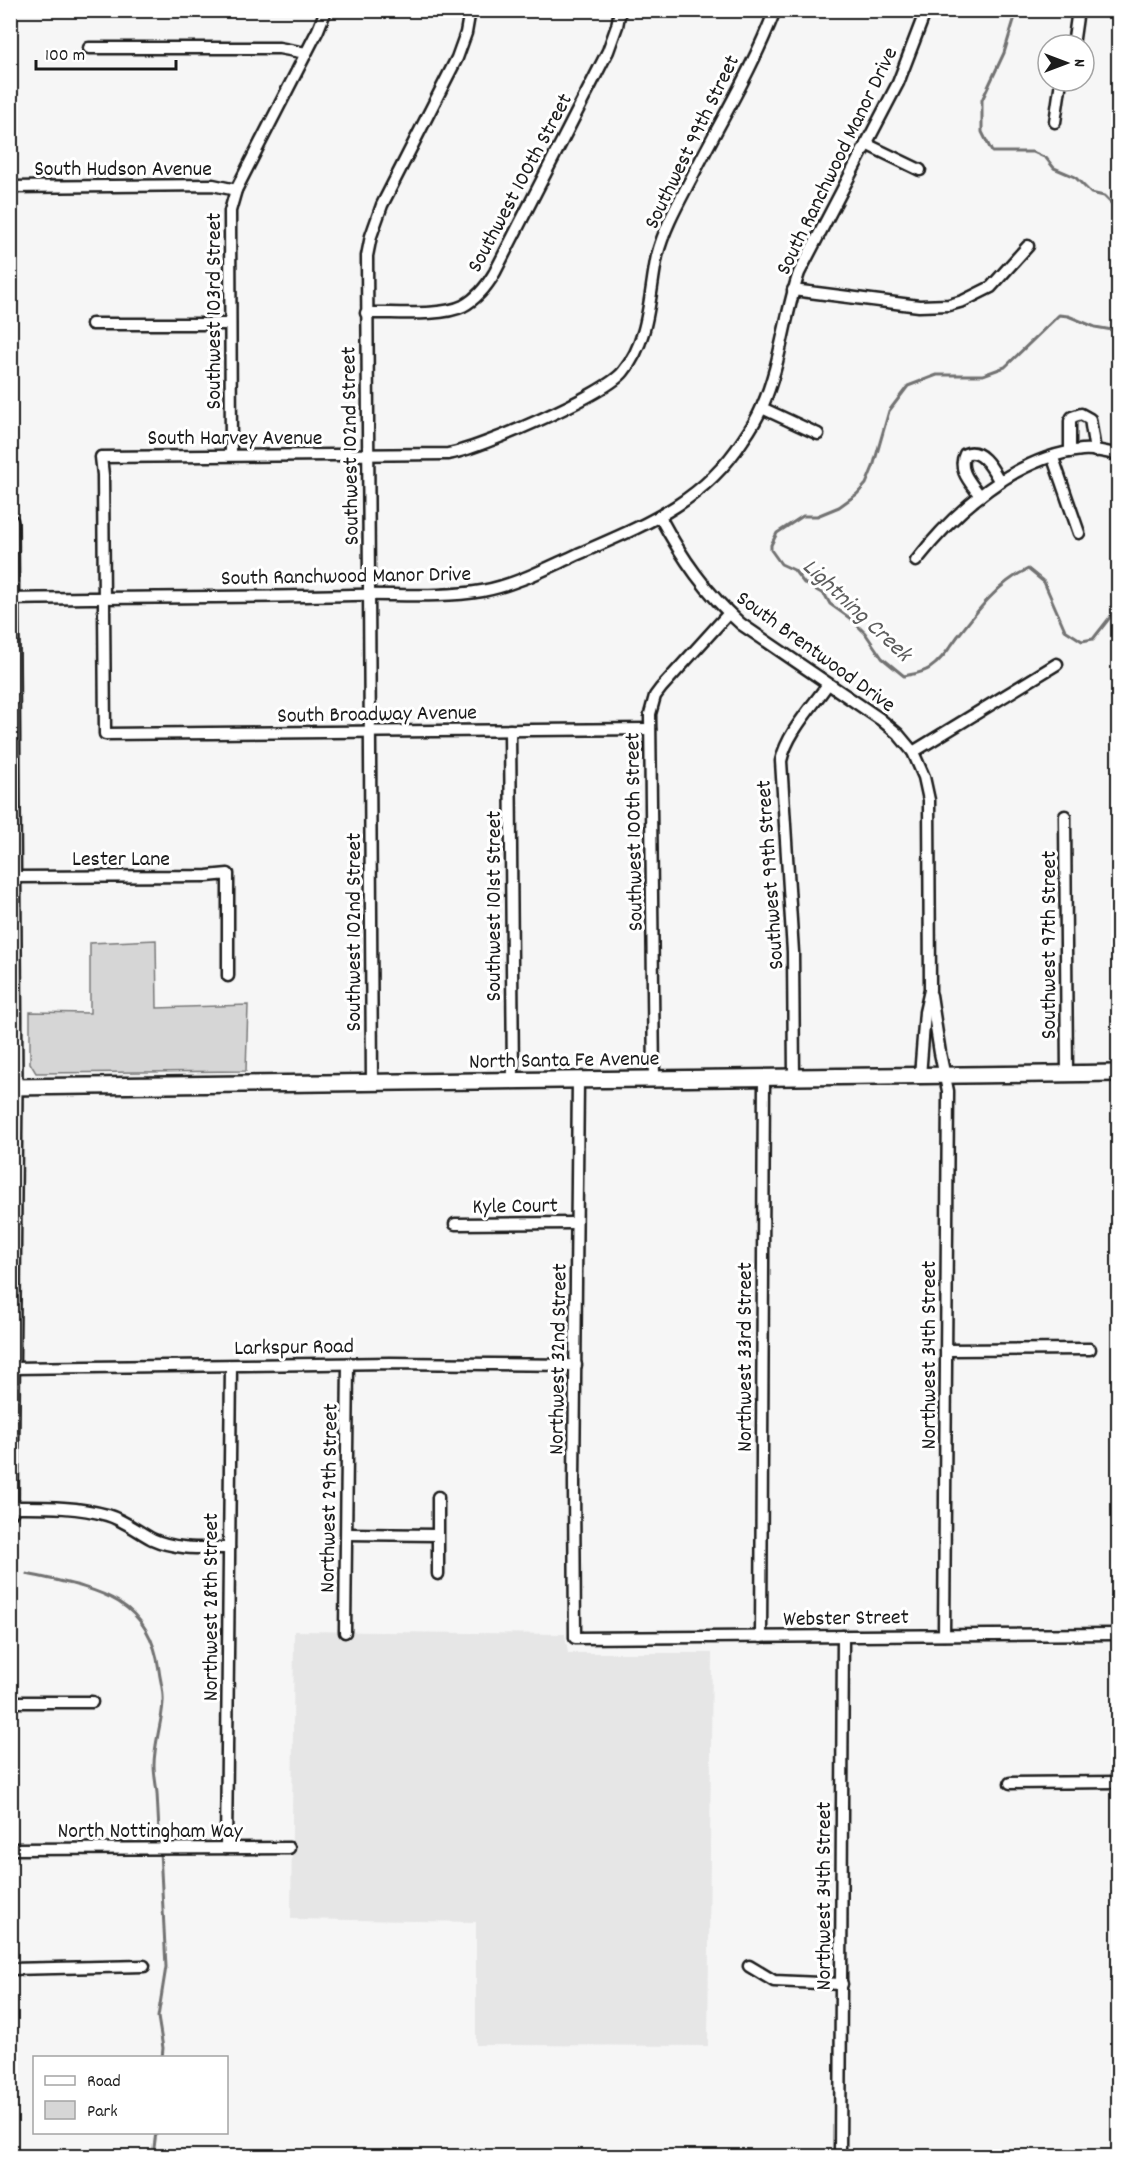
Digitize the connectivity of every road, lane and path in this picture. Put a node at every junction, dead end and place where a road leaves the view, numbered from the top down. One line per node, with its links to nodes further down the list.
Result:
1 (326, 10): 9 (street, Southwest 103rd Street)
2 (470, 10): 18 (street, Southwest 102nd Street)
3 (620, 10): 18 (street, Southwest 100th Street)
4 (775, 10): 26 (street, Southwest 99th Street)
5 (926, 10): 12 (street, South Ranchwood Manor Drive)
6 (1078, 10): 7 (street)
7 (1075, 33)
8 (89, 48): 9 (street)
9 (306, 53): 15 (street, Southwest 103rd Street)
10 (1059, 93): 11 (street)
11 (1055, 122)
12 (866, 144): 13 (street); 17 (street, South Ranchwood Manor Drive)
13 (920, 170)
14 (10, 187): 15 (street, South Hudson Avenue)
15 (236, 190): 20 (street, Southwest 103rd Street)
16 (1028, 246): 17 (street)
17 (793, 290): 21 (street, South Ranchwood Manor Drive)
18 (366, 313): 26 (street, Southwest 102nd Street)
19 (92, 324): 20 (street)
20 (230, 324): 25 (street, Southwest 103rd Street)
21 (762, 408): 22 (street); 31 (street, South Ranchwood Manor Drive)
22 (818, 434)
23 (1095, 450): 24 (street); 24 (street); 27 (street)
24 (1070, 452): 28 (street)
25 (231, 455): 26 (street, South Harvey Avenue); 36 (street, South Harvey Avenue)
26 (368, 455): 35 (street, Southwest 102nd Street)
27 (1119, 455)
28 (1053, 458): 29 (street); 33 (street)
29 (1000, 482): 30 (street); 30 (street)
30 (981, 495): 34 (street)
31 (660, 517): 35 (street, South Ranchwood Manor Drive); 38 (street, South Brentwood Drive)
32 (10, 522): 37 (main road)
33 (1079, 533)
34 (916, 561)
35 (369, 595): 36 (street, South Ranchwood Manor Drive); 43 (street, Southwest 102nd Street)
36 (104, 597): 37 (street, South Ranchwood Manor Drive); 43 (street, South Broadway Avenue)
37 (11, 599): 46 (main road)
38 (729, 613): 40 (street, South Brentwood Drive); 41 (street, Southwest 100th Street)
39 (1057, 664): 44 (street)
40 (828, 684): 44 (street, South Brentwood Drive); 55 (street, Southwest 99th Street)
41 (650, 729): 42 (street, South Broadway Avenue); 57 (street, Southwest 100th Street)
42 (510, 730): 43 (street, South Broadway Avenue); 58 (street, Southwest 101st Street)
43 (370, 731): 59 (street, Southwest 102nd Street)
44 (913, 752): 49 (street, South Brentwood Drive)
45 (1065, 816): 51 (street, Southwest 97th Street)
46 (12, 846): 47 (main road)
47 (13, 877): 48 (street, Lester Lane); 60 (main road)
48 (228, 976)
49 (930, 990): 52 (street); 53 (street, Northwest 34th Street)
50 (1119, 1073): 51 (main road, North Santa Fe Avenue)
51 (1067, 1074): 53 (main road, North Santa Fe Avenue)
52 (920, 1076): 53 (main road, North Santa Fe Avenue); 55 (main road, North Santa Fe Avenue)
53 (945, 1076): 64 (street, Northwest 34th Street)
54 (764, 1078): 55 (main road, North Santa Fe Avenue); 57 (main road, North Santa Fe Avenue); 80 (street, Northwest 33rd Street)
55 (794, 1078)
56 (578, 1080): 57 (main road, North Santa Fe Avenue); 58 (main road, North Santa Fe Avenue); 61 (street, Northwest 32nd Street)
57 (654, 1080)
58 (513, 1081): 59 (main road, North Santa Fe Avenue)
59 (372, 1083): 60 (main road, North Santa Fe Avenue)
60 (12, 1087): 68 (main road)
61 (576, 1223): 62 (street, Kyle Court); 66 (street, Northwest 32nd Street)
62 (455, 1224)
63 (1090, 1349): 64 (street)
64 (946, 1350): 78 (street, Northwest 34th Street)
65 (348, 1364): 66 (street, Larkspur Road); 67 (street, Larkspur Road); 72 (street, Northwest 29th Street)
66 (576, 1365): 81 (street, Northwest 32nd Street)
67 (231, 1366): 68 (street, Larkspur Road); 74 (street, Northwest 28th Street)
68 (12, 1374): 70 (main road)
69 (438, 1497): 73 (street)
70 (11, 1499): 71 (main road)
71 (10, 1509): 74 (street)
72 (347, 1534): 73 (street); 76 (street, Northwest 29th Street)
73 (437, 1535): 75 (street)
74 (229, 1548): 86 (street, Northwest 28th Street)
75 (438, 1574)
76 (345, 1632)
77 (1119, 1634): 78 (street, Webster Street)
78 (944, 1635): 79 (street, Webster Street)
79 (843, 1636): 80 (street, Webster Street); 92 (street, Northwest 34th Street)
80 (761, 1637): 81 (street, Webster Street)
81 (575, 1638)
82 (10, 1702): 83 (street)
83 (92, 1702)
84 (1119, 1782): 85 (street)
85 (1010, 1783)
86 (226, 1848): 87 (street, North Nottingham Way); 88 (street, North Nottingham Way)
87 (289, 1848)
88 (10, 1849)
89 (144, 1966): 91 (street)
90 (749, 1966): 92 (street)
91 (10, 1969)
92 (842, 1984): 93 (street, Northwest 34th Street)
93 (840, 2157)

